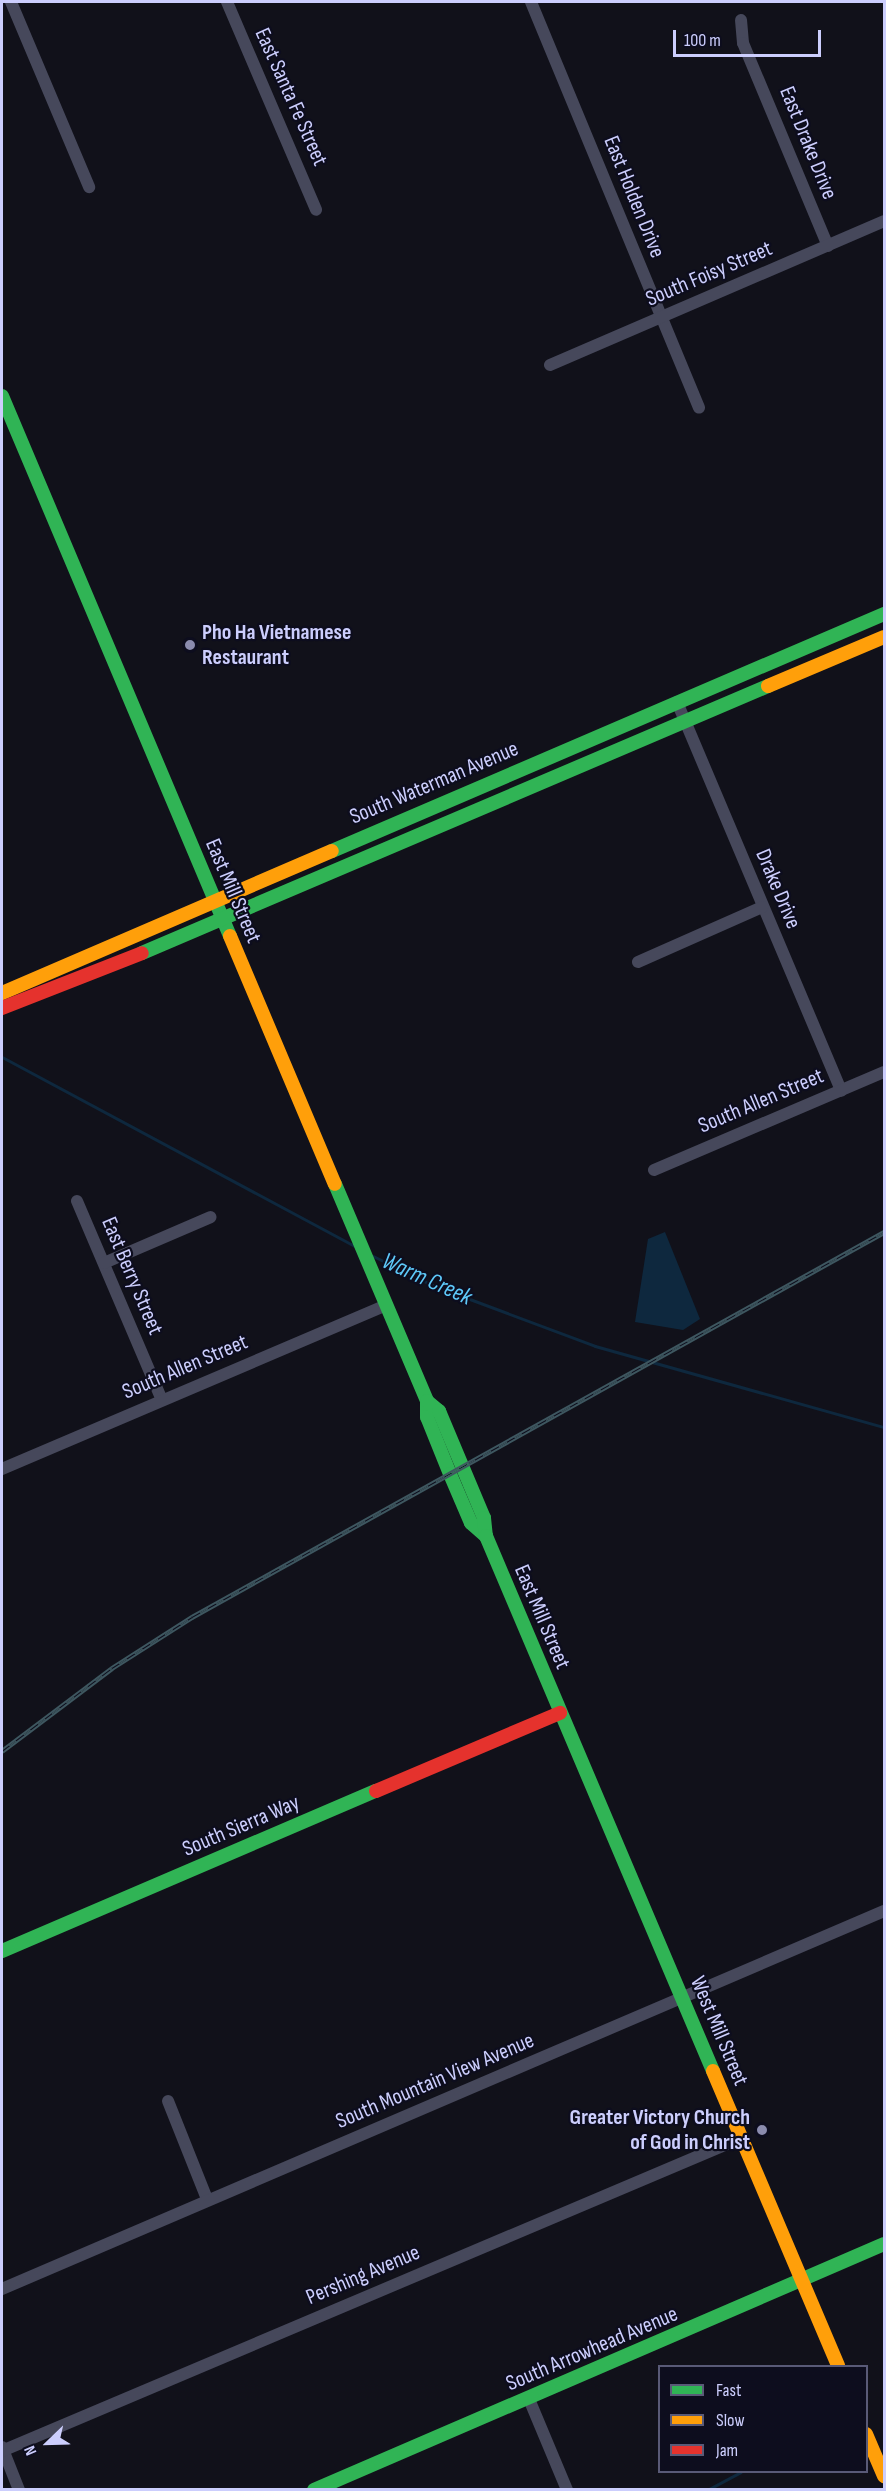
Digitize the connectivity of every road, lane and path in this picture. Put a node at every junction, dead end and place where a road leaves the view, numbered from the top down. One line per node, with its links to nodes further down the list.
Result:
1 (12, 2): 5 (street)
2 (227, 2): 6 (street, East Santa Fe Street)
3 (531, 2): 9 (street, East Holden Drive)
4 (741, 20): 8 (street, East Drake Drive)
5 (89, 187)
6 (316, 210)
7 (885, 221): 8 (street, South Foisy Street)
8 (828, 246): 9 (street, South Foisy Street)
9 (661, 316): 10 (street, South Foisy Street); 12 (street, East Holden Drive)
10 (550, 365)
11 (2, 396): 17 (main road, East Mill Street)
12 (699, 408)
13 (885, 614): 15 (main road, South Waterman Avenue)
14 (885, 637): 16 (main road, South Waterman Avenue)
15 (677, 702): 16 (street, Drake Drive); 17 (main road, South Waterman Avenue)
16 (686, 722): 18 (street, Drake Drive); 19 (main road, South Waterman Avenue)
17 (214, 900): 19 (main road, East Mill Street); 20 (main road, South Waterman Avenue)
18 (762, 907): 21 (street); 26 (street, Drake Drive)
19 (221, 917): 23 (main road, South Waterman Avenue); 31 (main road, East Mill Street)
20 (114, 943): 22 (main road, South Waterman Avenue); 23 (main road)
21 (638, 962)
22 (2, 993)
23 (18, 1006): 24 (main road, South Waterman Avenue)
24 (2, 1008)
25 (885, 1072): 26 (street, South Allen Street)
26 (841, 1091): 27 (street, South Allen Street)
27 (654, 1170)
28 (77, 1201): 30 (street, East Berry Street)
29 (211, 1217): 30 (street)
30 (104, 1263): 32 (street, East Berry Street)
31 (386, 1305): 32 (street, South Allen Street); 34 (main road, East Mill Street)
32 (162, 1400): 33 (street, South Allen Street)
33 (2, 1469)
34 (560, 1713): 36 (main road, South Sierra Way); 37 (main road, West Mill Street)
35 (883, 1916): 37 (street, South Mountain View Avenue)
36 (2, 1951)
37 (682, 1999): 39 (main road, West Mill Street); 40 (street, South Mountain View Avenue)
38 (168, 2101): 40 (street)
39 (741, 2138): 42 (main road, West Mill Street); 47 (street, Pershing Avenue)
40 (207, 2199): 43 (street, South Mountain View Avenue)
41 (885, 2244): 42 (main road, South Arrowhead Avenue)
42 (802, 2282): 44 (main road, West Mill Street); 45 (main road, South Arrowhead Avenue)
43 (2, 2289)
44 (837, 2365)
45 (529, 2399): 50 (main road, South Arrowhead Avenue); 51 (street)
46 (868, 2436): 48 (main road)
47 (2, 2449): 49 (street)
48 (885, 2476)
49 (19, 2490)
50 (314, 2490)
51 (567, 2490)

